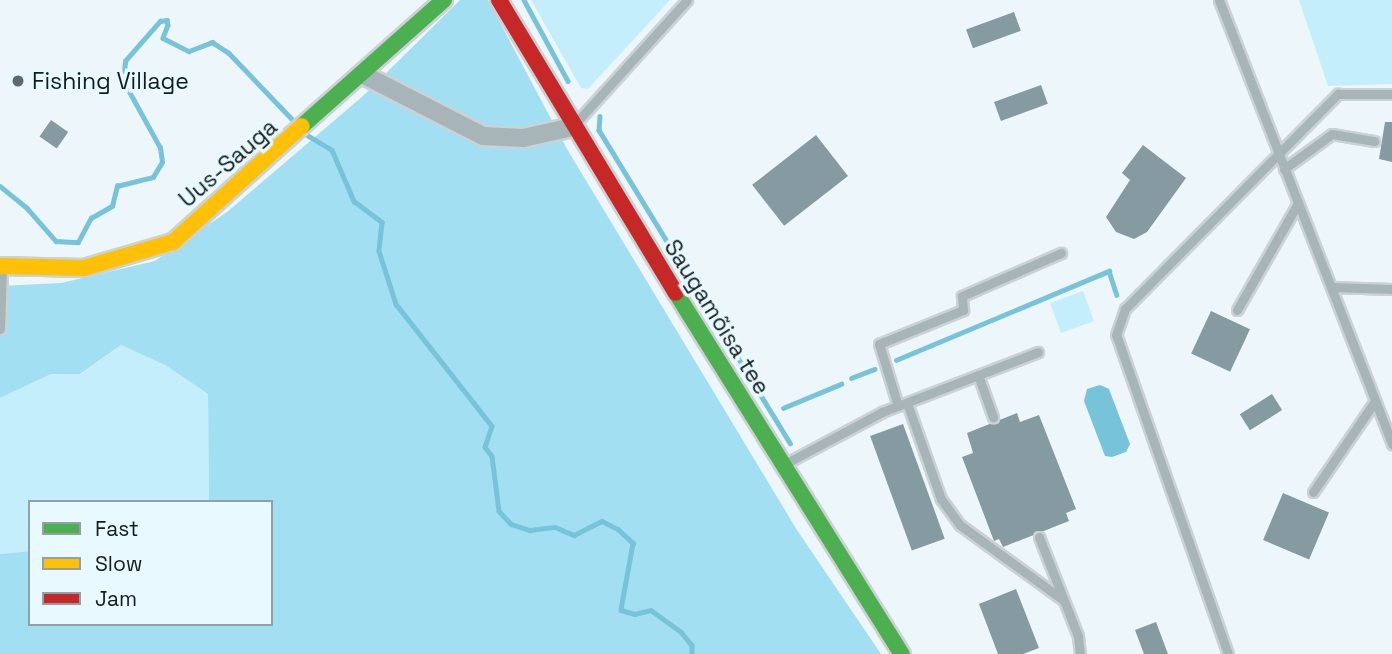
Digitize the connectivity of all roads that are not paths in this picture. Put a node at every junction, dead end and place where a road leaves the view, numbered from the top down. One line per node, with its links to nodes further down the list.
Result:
1 (444, 0): 5 (street, Uus-Sauga)
2 (499, 0): 7 (street, Saugamõisa tee)
3 (687, 0): 7 (lane)
4 (1219, 0): 9 (lane)
5 (362, 74): 7 (street); 13 (street, Uus-Sauga)
6 (1392, 94): 9 (lane)
7 (573, 127): 24 (street, Saugamõisa tee)
8 (1374, 141): 10 (lane)
9 (1280, 157): 10 (lane); 32 (lane)
10 (1284, 169): 11 (lane)
11 (1298, 204): 14 (lane); 16 (lane)
12 (1061, 253): 21 (lane)
13 (1, 266): 17 (lane)
14 (1331, 287): 15 (lane); 20 (lane)
15 (1392, 289)
16 (1237, 310)
17 (0, 329)
18 (1038, 352): 19 (lane)
19 (978, 376): 21 (lane); 22 (lane)
20 (1375, 401): 23 (lane); 25 (lane)
21 (903, 405): 24 (lane); 28 (lane)
22 (993, 417)
23 (1392, 444)
24 (781, 466): 27 (street, Saugamõisa tee)
25 (1313, 492)
26 (1039, 537): 28 (lane)
27 (865, 596): 29 (street, Saugamõisa tee); 30 (lane)
28 (1062, 599): 31 (lane)
29 (902, 654)
30 (914, 654)
31 (1080, 654)
32 (1228, 654)

